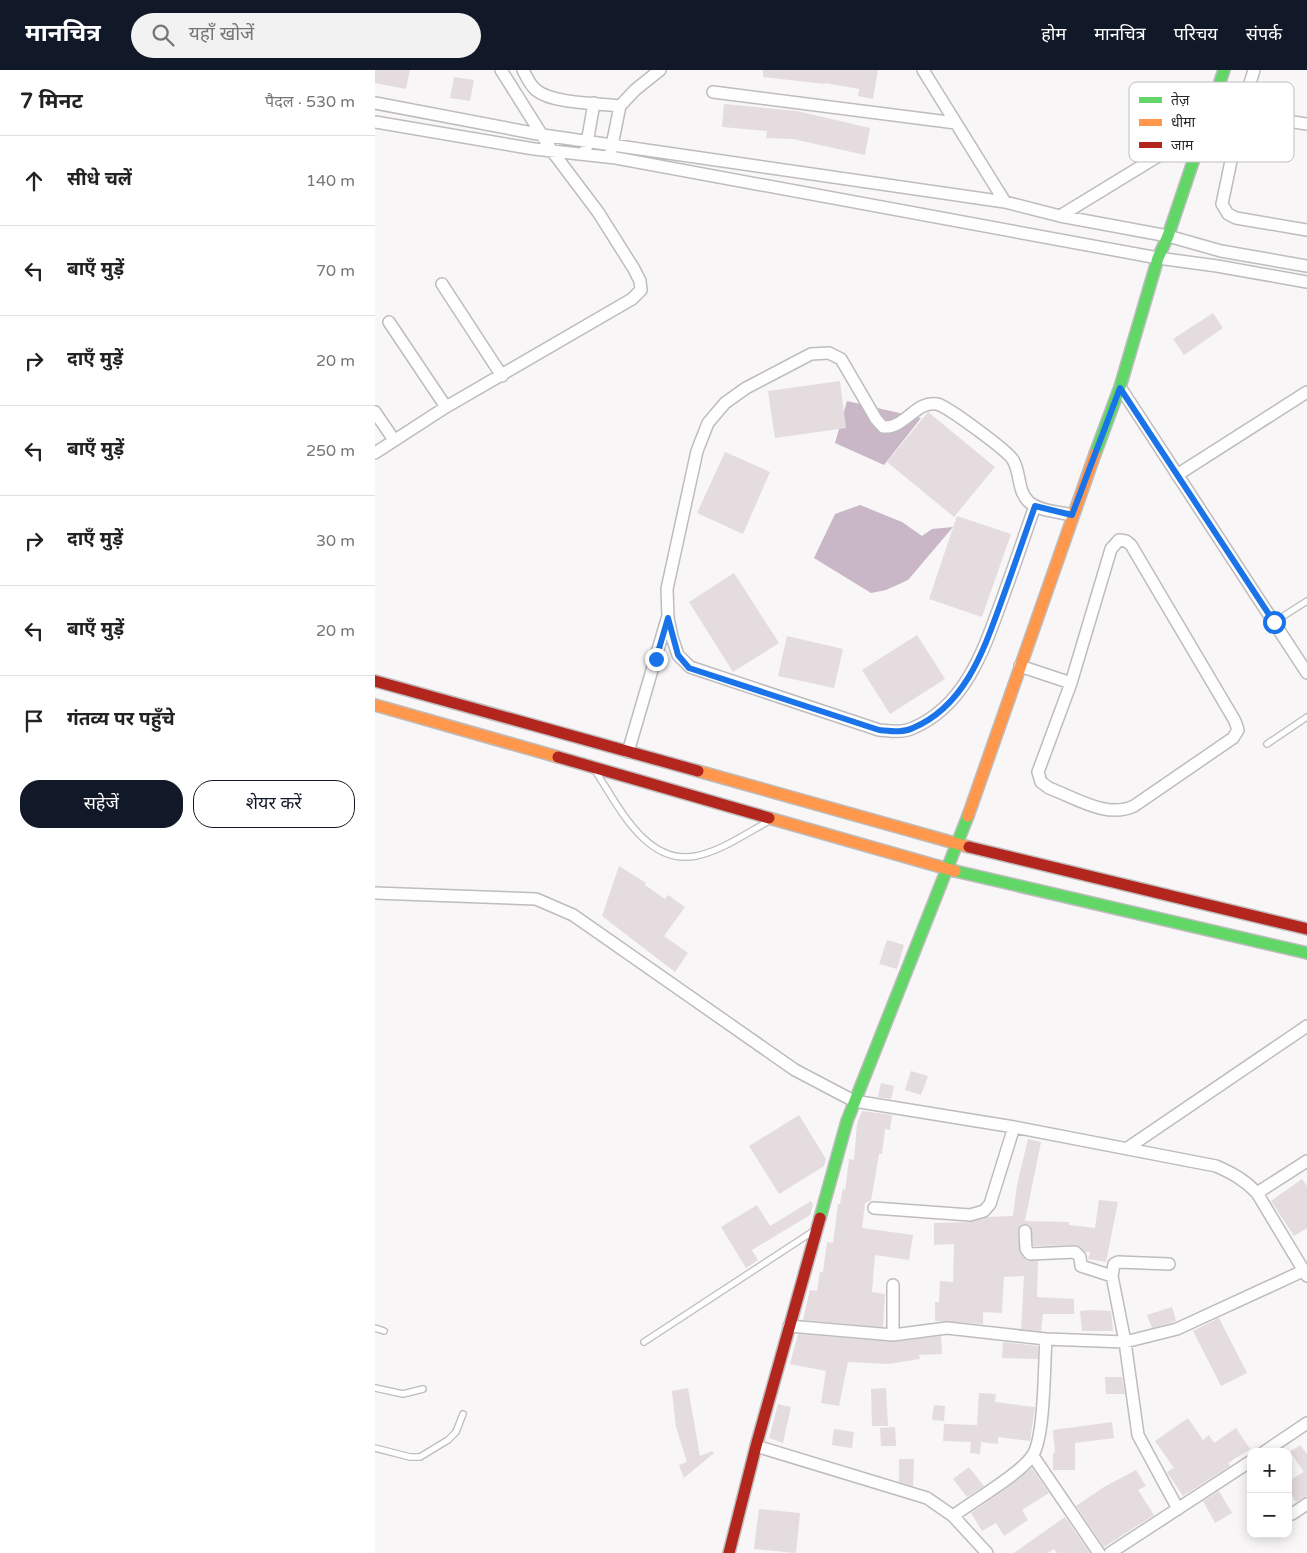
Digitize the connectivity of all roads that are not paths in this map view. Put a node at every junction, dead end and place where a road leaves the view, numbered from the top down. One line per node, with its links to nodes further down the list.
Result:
1 (501, 70): 17 (street)
2 (523, 70): 11 (street)
3 (660, 70): 12 (street)
4 (923, 70): 15 (street)
5 (1224, 70): 7 (main road)
6 (1255, 70): 8 (street)
7 (1220, 82)
8 (1251, 82)
9 (713, 92): 15 (street)
10 (375, 103): 17 (street)
11 (594, 104): 12 (street); 18 (street)
12 (621, 106): 19 (street)
13 (375, 122): 20 (street)
14 (1294, 122): 16 (street)
15 (956, 123): 26 (street)
16 (1307, 124)
17 (543, 135): 18 (street); 20 (street)
18 (587, 141): 19 (street); 21 (street)
19 (612, 144): 22 (street); 26 (street)
20 (552, 152): 21 (street); 35 (street)
21 (585, 154): 22 (street)
22 (609, 157): 30 (street)
23 (1148, 162): 27 (street)
24 (1193, 162): 29 (main road)
25 (1231, 162): 28 (street)
26 (1005, 202): 27 (street)
27 (1060, 216): 29 (street)
28 (1307, 230)
29 (1168, 236): 30 (main road); 31 (street)
30 (1159, 258): 32 (street); 36 (main road)
31 (1307, 266)
32 (1307, 282)
33 (442, 284): 35 (street)
34 (389, 322): 38 (street)
35 (502, 376): 38 (street)
36 (1120, 388): 42 (street); 44 (main road)
37 (1307, 392): 42 (street)
38 (446, 407): 40 (street)
39 (375, 412): 40 (street)
40 (394, 440): 41 (street)
41 (375, 453)
42 (1177, 475): 47 (street)
43 (1035, 506): 44 (street); 46 (street); 46 (street)
44 (1072, 515): 48 (main road)
45 (1307, 601): 47 (lane)
46 (668, 618): 55 (street)
47 (1274, 622): 49 (street)
48 (1020, 666): 51 (street); 58 (main road)
49 (1307, 673)
50 (375, 681): 55 (main road)
51 (1071, 683): 51 (street)
52 (375, 705): 56 (main road)
53 (1307, 717): 54 (lane)
54 (1267, 744)
55 (628, 752): 58 (main road)
56 (593, 768): 57 (main road); 57 (lane)
57 (773, 819): 59 (main road)
58 (958, 844): 59 (main road); 61 (main road)
59 (948, 869): 62 (main road); 64 (main road)
60 (375, 893): 64 (street)
61 (1307, 929)
62 (1307, 953)
63 (1307, 1026): 66 (street)
64 (854, 1101): 65 (street); 70 (main road)
65 (1014, 1127): 66 (street); 69 (street)
66 (1129, 1147): 68 (street)
67 (1307, 1161): 68 (street)
68 (1257, 1193): 73 (street)
69 (874, 1208)
70 (816, 1230): 76 (main road); 81 (lane)
71 (1025, 1231): 74 (street)
72 (1169, 1264): 74 (street)
73 (1305, 1274): 82 (street)
74 (1113, 1276): 82 (street)
75 (893, 1285): 79 (street)
76 (789, 1326): 79 (street); 87 (main road)
77 (375, 1328): 78 (lane)
78 (384, 1331)
79 (893, 1335): 80 (street)
80 (1046, 1339): 82 (street); 90 (street)
81 (644, 1342)
82 (1125, 1342): 93 (street)
83 (375, 1388): 84 (lane)
84 (423, 1389)
85 (463, 1414): 88 (lane)
86 (1307, 1424): 89 (street)
87 (756, 1446): 95 (street); 96 (main road)
88 (375, 1448)
89 (1270, 1448)
90 (1033, 1456): 95 (street); 98 (street)
91 (1247, 1464): 93 (street)
92 (1307, 1504): 94 (street)
93 (1178, 1509): 99 (street)
94 (1292, 1514)
95 (953, 1516): 97 (street)
96 (729, 1553)
97 (987, 1553)
98 (1099, 1553)
99 (1110, 1553)

